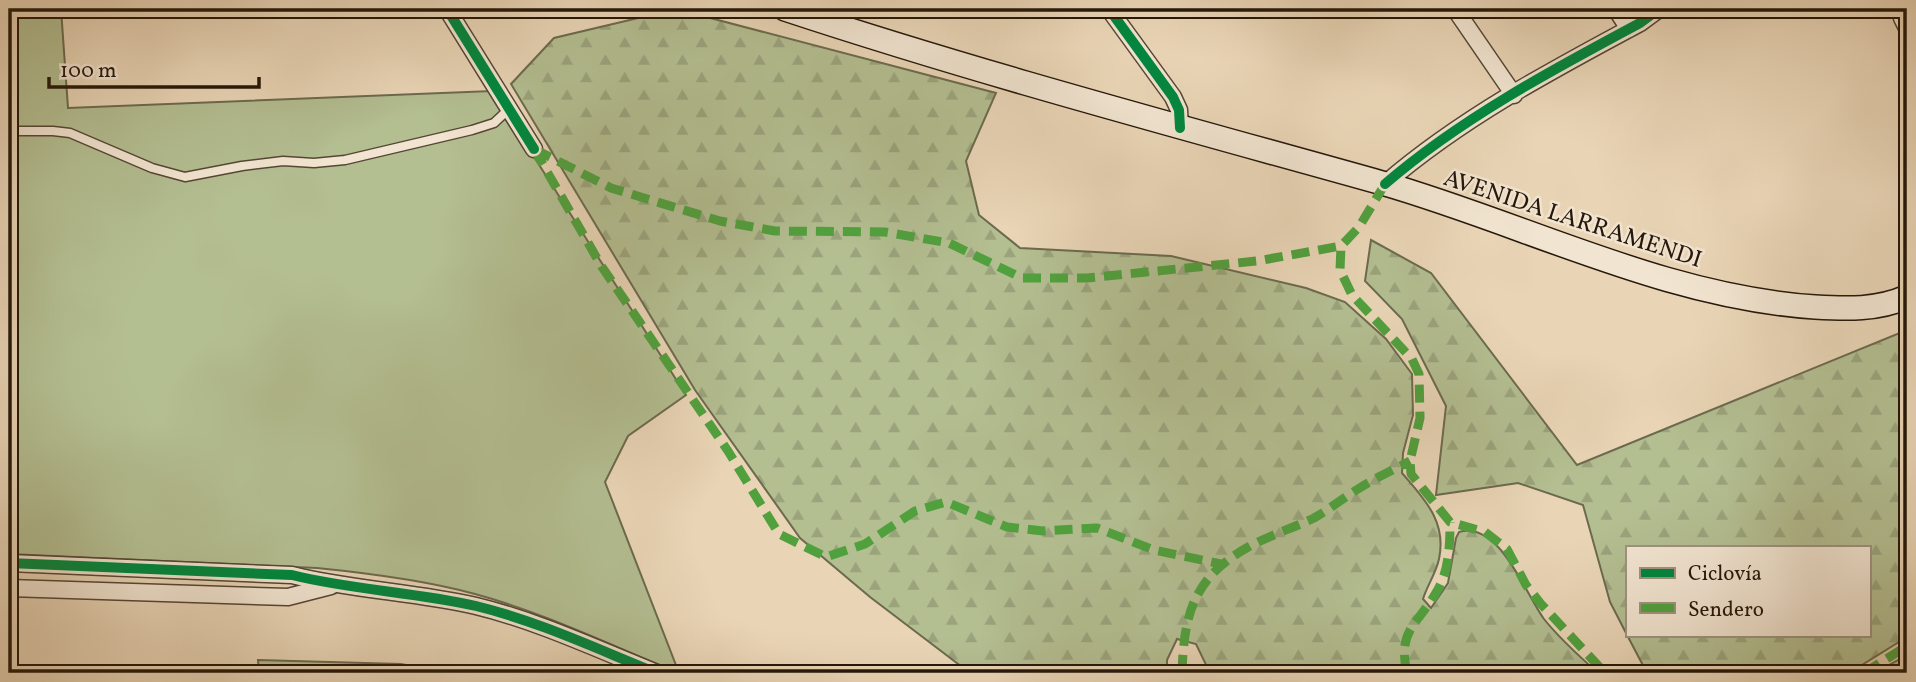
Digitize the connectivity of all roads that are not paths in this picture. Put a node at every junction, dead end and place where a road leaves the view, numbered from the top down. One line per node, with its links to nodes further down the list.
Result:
1 (447, 9): 9 (street)
2 (785, 9): 10 (main road, AVENIDA LARRAMENDI)
3 (1109, 9): 10 (street)
4 (1455, 9): 8 (street)
5 (1616, 9): 7 (street)
6 (1659, 9): 7 (street)
7 (1629, 29): 8 (street)
8 (1514, 95): 13 (street)
9 (509, 110): 11 (lane); 12 (street)
10 (1180, 128): 13 (main road, AVENIDA LARRAMENDI)
11 (9, 131)
12 (534, 149)
13 (1385, 184): 14 (main road, AVENIDA LARRAMENDI)
14 (1907, 298)
15 (9, 563): 16 (street)
16 (334, 585): 17 (street); 18 (street)
17 (9, 588)
18 (657, 673)

